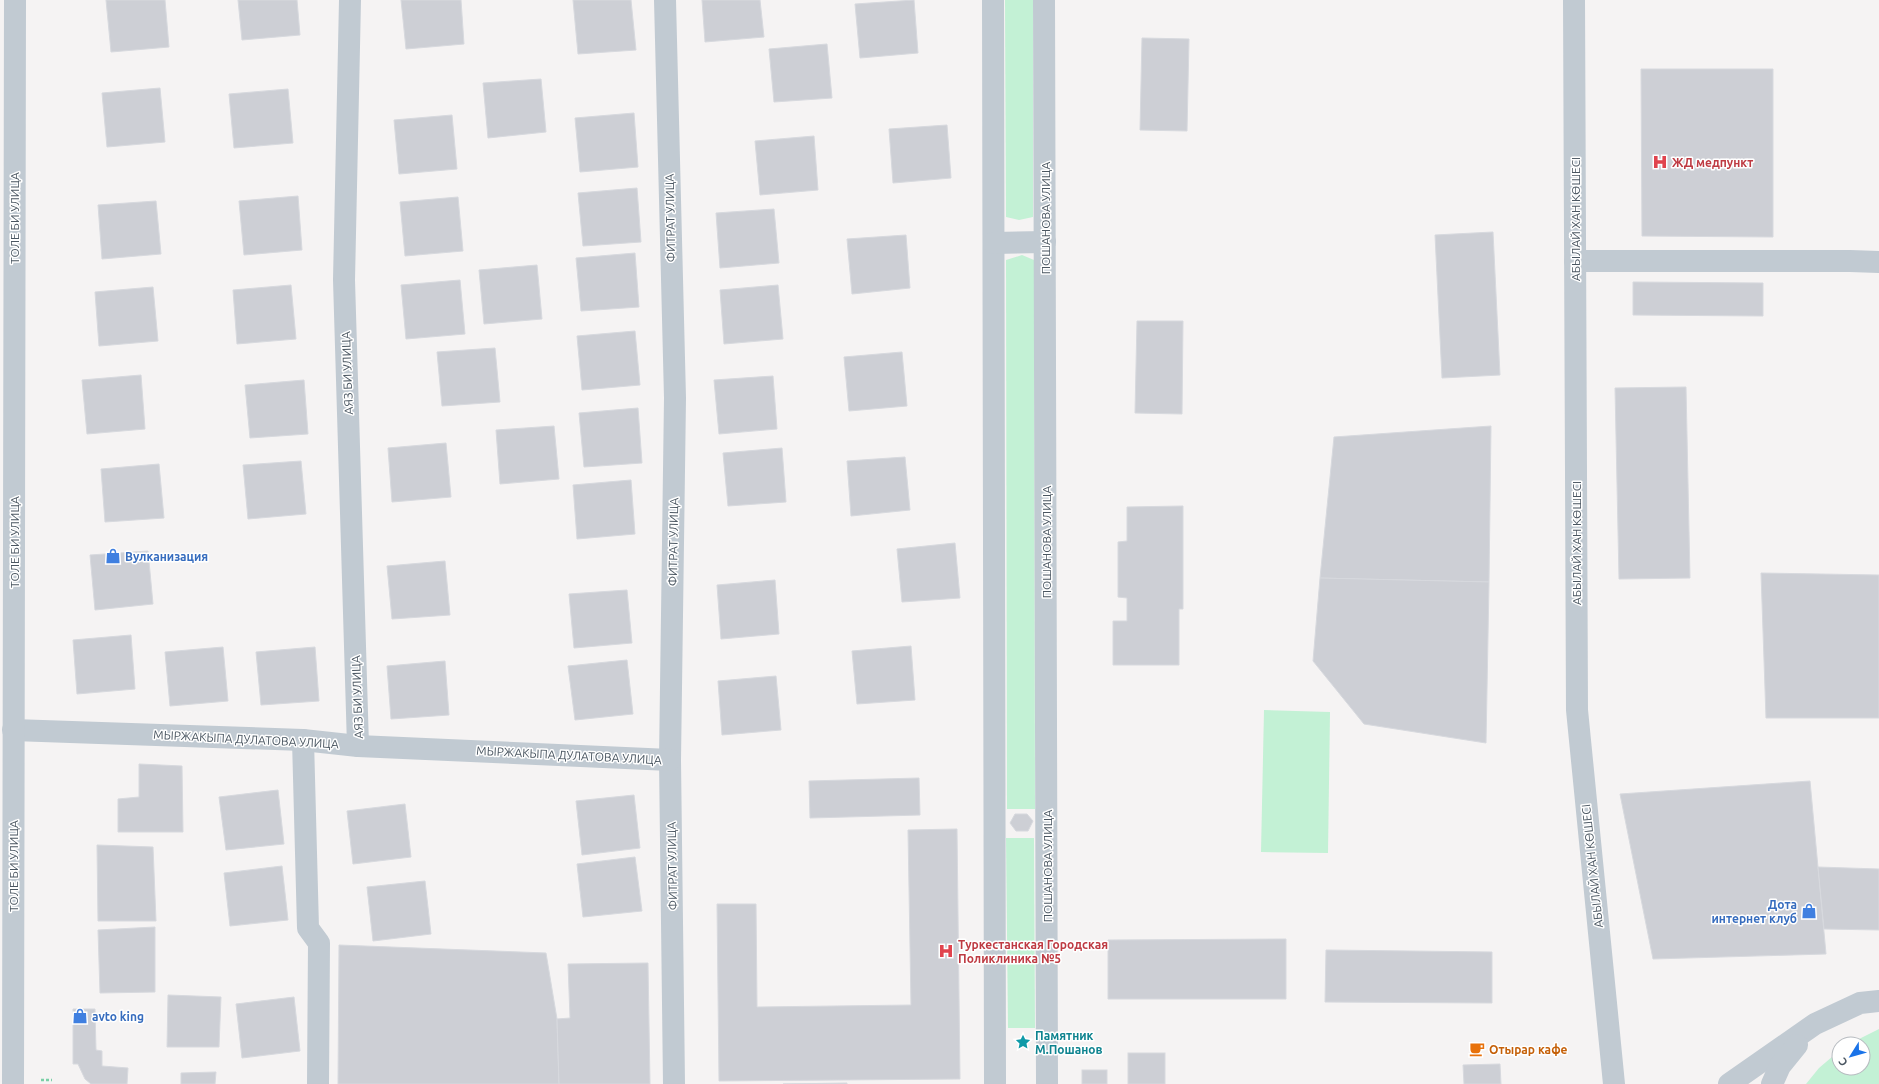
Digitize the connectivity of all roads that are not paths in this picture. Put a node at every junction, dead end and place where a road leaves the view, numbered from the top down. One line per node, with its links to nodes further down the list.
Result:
1 (15, 0): 11 (street, ТОЛЕ БИ УЛИЦА)
2 (350, 0): 14 (street, АЯЗ БИ УЛИЦА)
3 (665, 0): 15 (street, ФИТРАТ УЛИЦА)
4 (993, 0): 8 (street)
5 (1044, 0): 7 (street, ПОШАНОВА УЛИЦА)
6 (1574, 0): 9 (street, АБЫЛАЙ ХАН КӨШЕСІ)
7 (1045, 242): 8 (street); 22 (street, ПОШАНОВА УЛИЦА)
8 (994, 243): 21 (street)
9 (1575, 261): 10 (street); 23 (street, АБЫЛАЙ ХАН КӨШЕСІ)
10 (1879, 262)
11 (7, 699): 12 (street, ТОЛЕ БИ УЛИЦА)
12 (13, 730): 13 (street, МЫРЖАКЫПА ДУЛАТОВА УЛИЦА); 18 (street, ТОЛЕ БИ УЛИЦА)
13 (303, 740): 14 (street, МЫРЖАКЫПА ДУЛАТОВА УЛИЦА); 19 (street)
14 (358, 746): 15 (street, МЫРЖАКЫПА ДУЛАТОВА УЛИЦА)
15 (670, 760): 20 (street, ФИТРАТ УЛИЦА)
16 (1879, 1001): 17 (street)
17 (1815, 1024): 24 (street); 25 (street)
18 (13, 1084)
19 (318, 1084)
20 (674, 1084)
21 (995, 1084)
22 (1047, 1084)
23 (1614, 1084)
24 (1728, 1084)
25 (1772, 1084)

